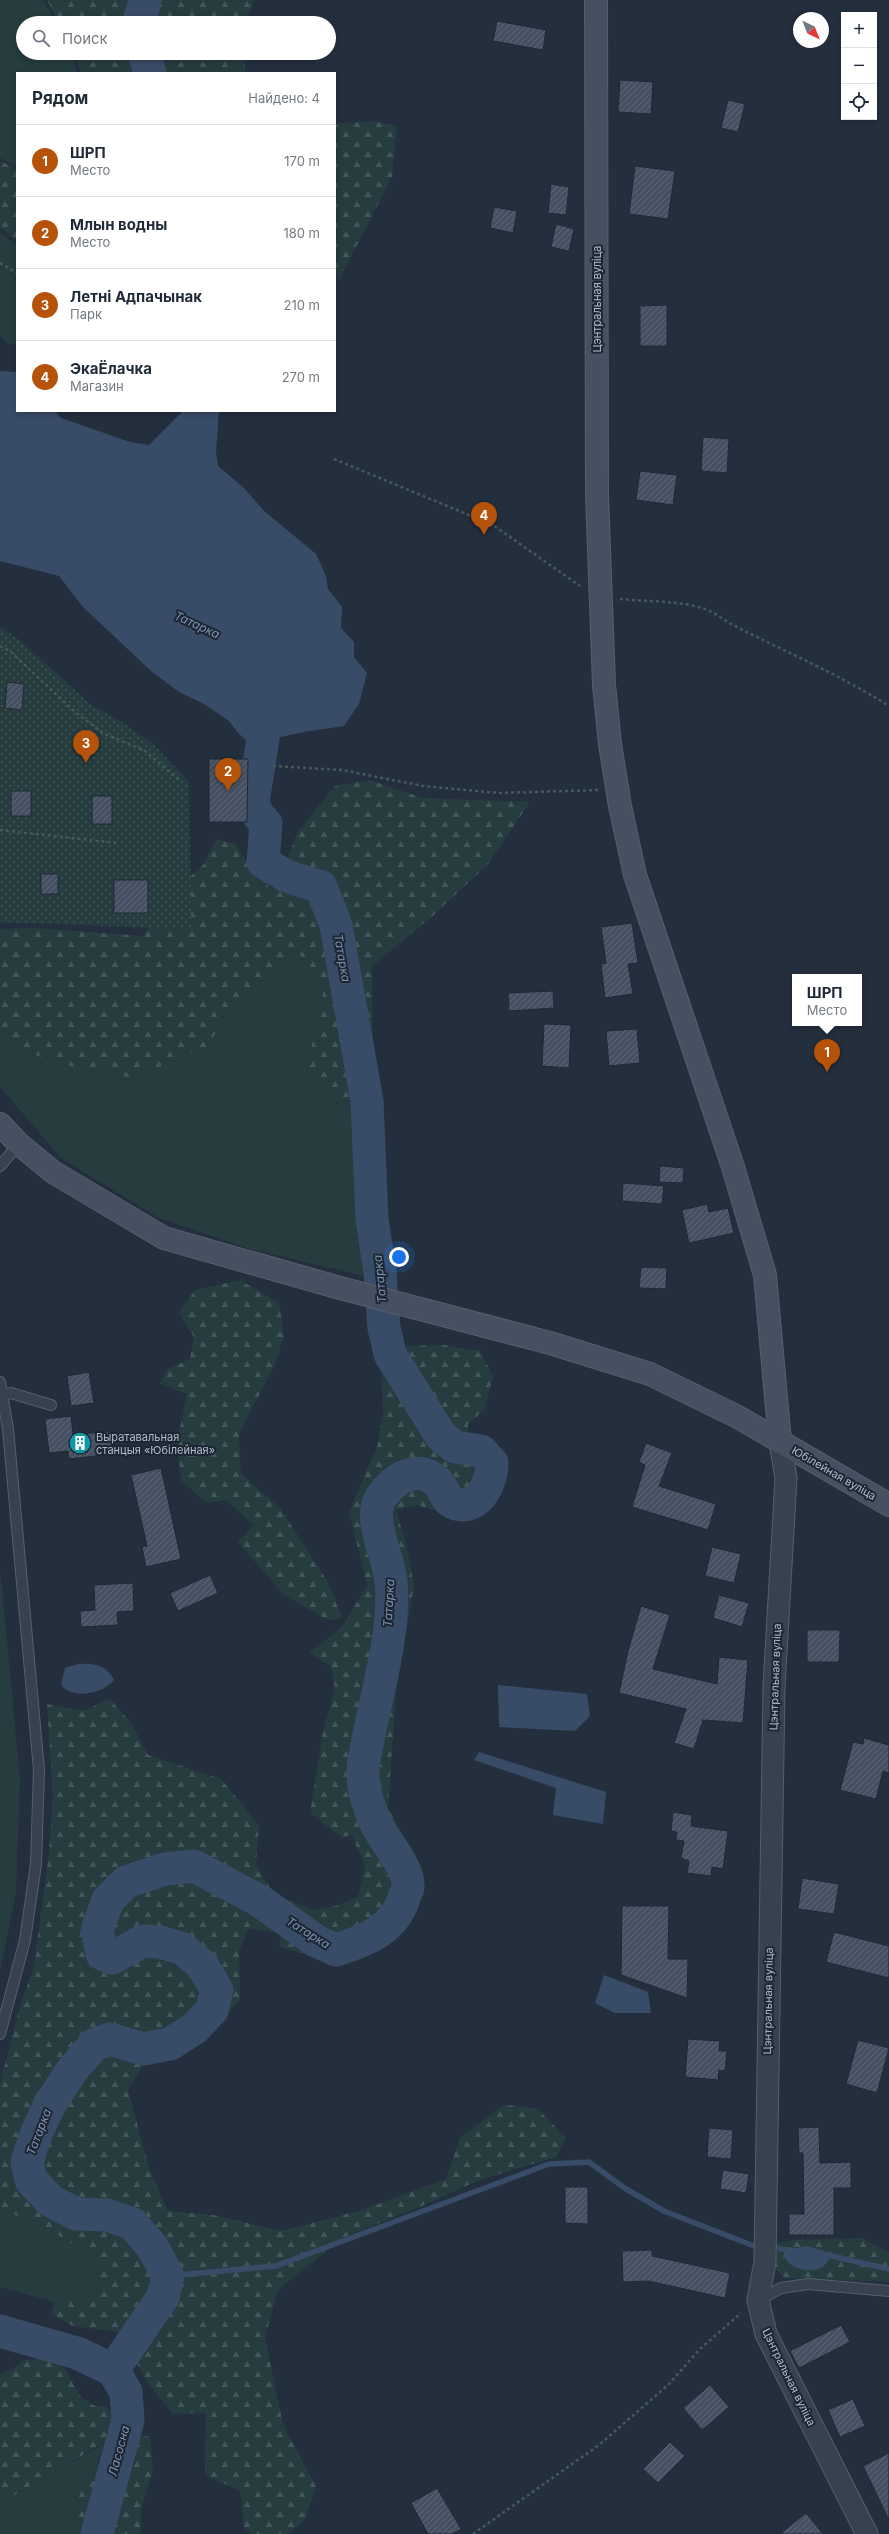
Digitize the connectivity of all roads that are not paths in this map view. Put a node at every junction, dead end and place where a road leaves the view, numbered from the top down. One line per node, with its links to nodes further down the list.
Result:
1 (596, 0): 8 (street, Цэнтральная вуліца)
2 (0, 1124): 3 (street, Юбілейная вуліца)
3 (19, 1144): 4 (lane); 8 (street, Юбілейная вуліца)
4 (0, 1166)
5 (0, 1382): 6 (lane)
6 (2, 1395): 7 (lane); 10 (lane)
7 (52, 1405)
8 (780, 1442): 9 (street, Юбілейная вуліца); 12 (street, Цэнтральная вуліца)
9 (889, 1505)
10 (0, 2034)
11 (889, 2291): 12 (lane)
12 (758, 2300): 13 (street, Цэнтральная вуліца)
13 (867, 2534)

